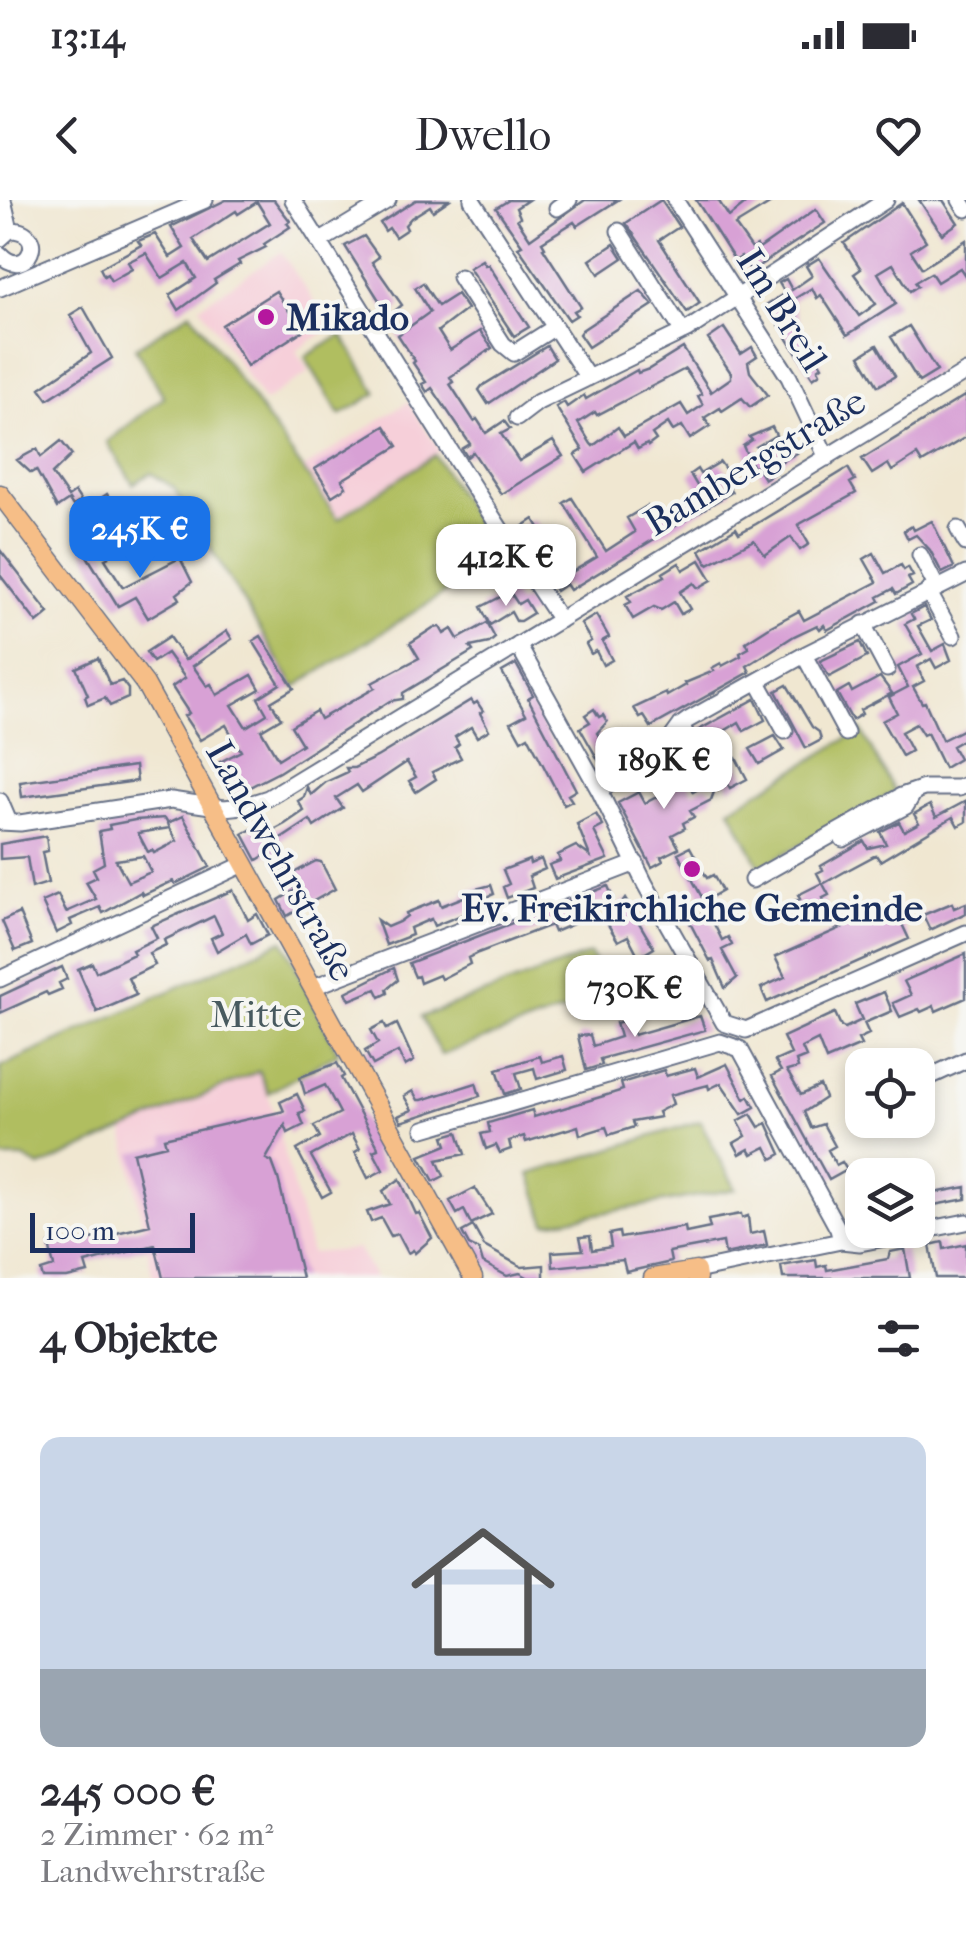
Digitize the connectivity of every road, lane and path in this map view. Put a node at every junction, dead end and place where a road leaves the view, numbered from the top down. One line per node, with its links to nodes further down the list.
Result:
1 (3, 200): 11 (street)
2 (205, 200): 15 (street)
3 (293, 200): 12 (street)
4 (388, 200): 12 (street)
5 (472, 200): 17 (street)
6 (675, 200): 16 (street, Im Breil)
7 (886, 200): 16 (street)
8 (960, 200): 9 (street)
9 (966, 208)
10 (619, 230): 18 (street)
11 (5, 234): 13 (street)
12 (320, 242): 27 (street)
13 (0, 254)
14 (460, 277): 17 (street)
15 (0, 288)
16 (738, 298): 18 (street); 22 (street, Im Breil)
17 (555, 327): 20 (street)
18 (684, 332): 20 (street)
19 (966, 372): 22 (street, Bambergstraße)
20 (588, 378): 21 (street)
21 (518, 418)
22 (826, 458): 27 (street, Bambergstraße)
23 (0, 494): 41 (main road, Landwehrstraße)
24 (920, 555): 26 (street)
25 (966, 574): 26 (street)
26 (932, 590): 28 (street); 29 (street)
27 (560, 620): 30 (street, Bambergstraße)
28 (863, 624): 31 (street); 32 (street)
29 (953, 636)
30 (518, 645): 39 (street); 41 (street, Bambergstraße)
31 (804, 655): 33 (street); 36 (street)
32 (887, 669)
33 (758, 682): 34 (street); 35 (street)
34 (681, 724): 37 (street); 39 (street)
35 (785, 731)
36 (846, 733)
37 (705, 771)
38 (966, 785): 45 (street)
39 (599, 790): 44 (street)
40 (0, 802): 42 (street)
41 (213, 808): 42 (street, Bambergstraße); 43 (main road, Landwehrstraße)
42 (4, 822)
43 (244, 864): 47 (street); 48 (main road, Landwehrstraße)
44 (636, 864): 46 (street); 48 (street)
45 (752, 880)
46 (966, 932)
47 (0, 979)
48 (313, 986): 55 (main road, Landwehrstraße)
49 (966, 1060): 50 (street)
50 (935, 1074)
51 (424, 1129): 53 (street)
52 (966, 1222): 53 (street)
53 (840, 1241): 54 (street)
54 (696, 1274): 56 (main road)
55 (474, 1278)
56 (653, 1278)

